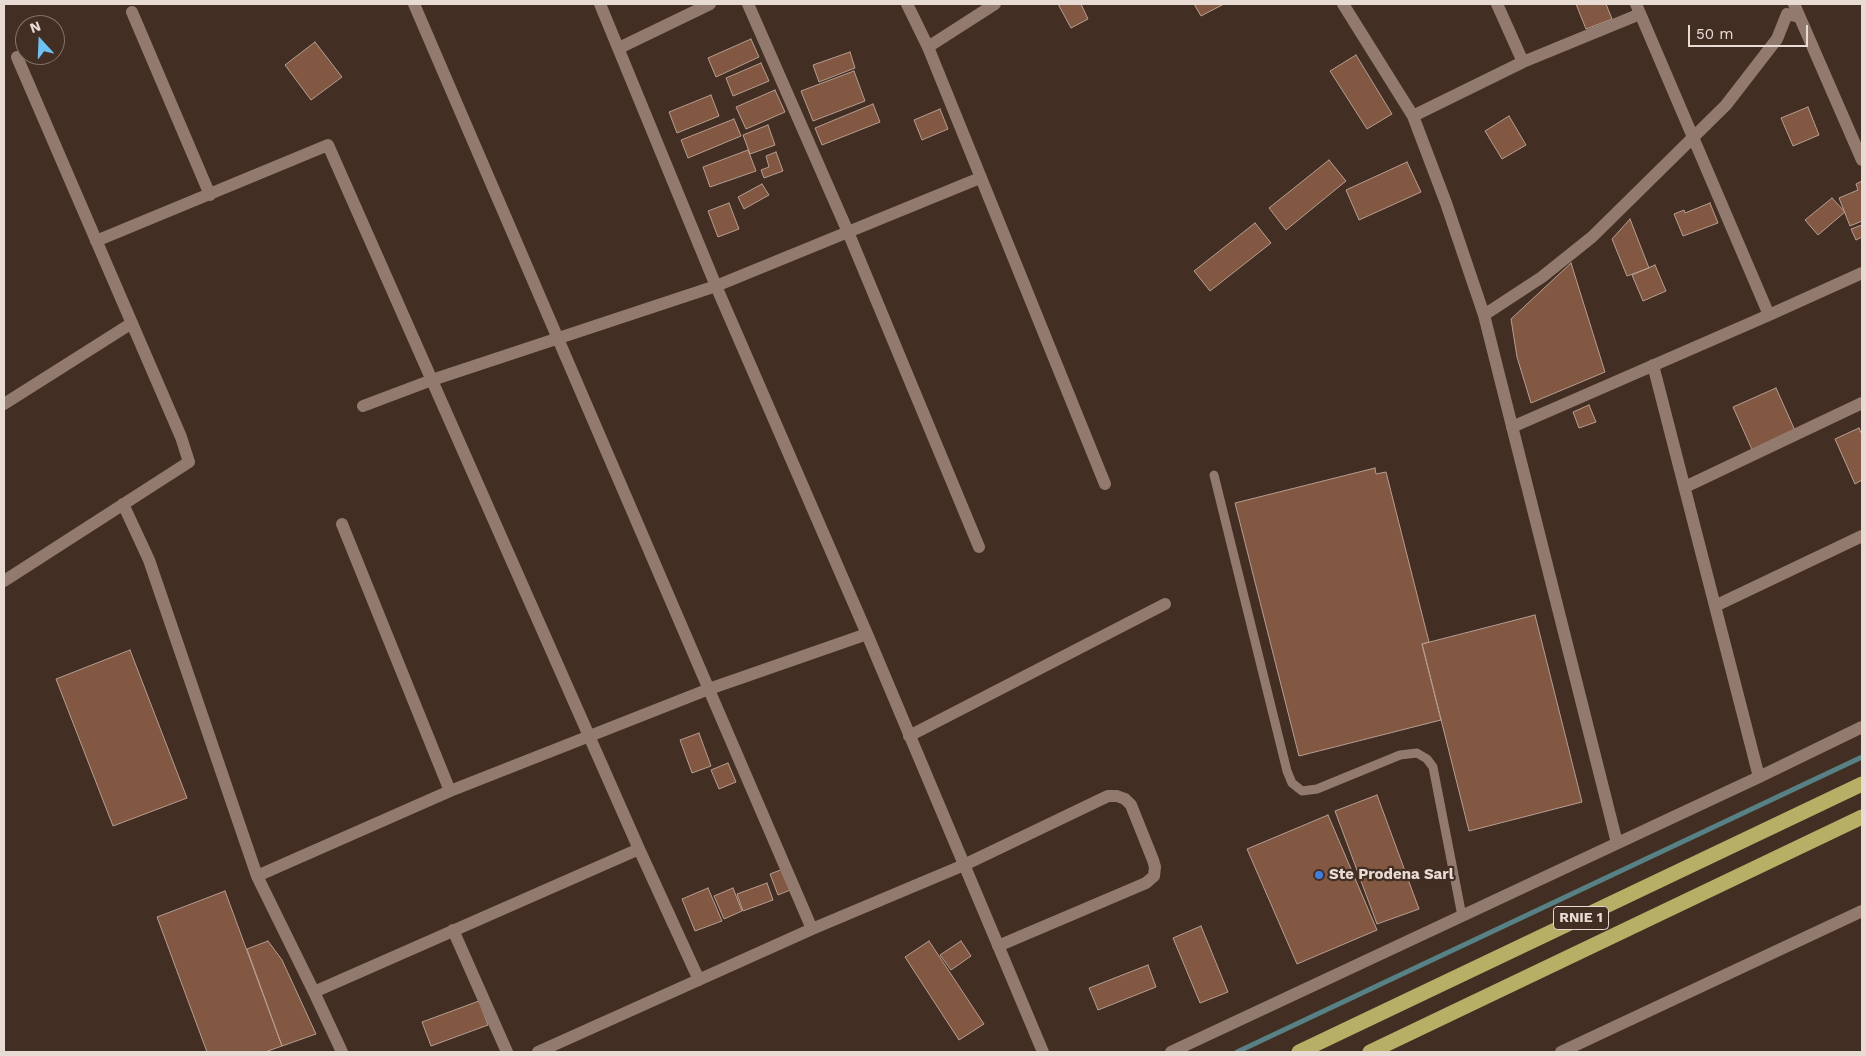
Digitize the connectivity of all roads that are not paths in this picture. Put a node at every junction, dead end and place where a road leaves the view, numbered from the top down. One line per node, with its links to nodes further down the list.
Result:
1 (414, 4): 29 (street)
2 (600, 4): 14 (street)
3 (710, 4): 14 (street)
4 (748, 4): 22 (street)
5 (907, 4): 13 (street)
6 (995, 4): 13 (street)
7 (1343, 4): 17 (street)
8 (1497, 4): 15 (street)
9 (1794, 4): 12 (street)
10 (1638, 9): 15 (street); 18 (street)
11 (132, 12): 21 (street)
12 (1799, 16): 18 (street); 19 (street)
13 (928, 47): 20 (street)
14 (619, 48): 25 (street)
15 (1523, 62): 17 (street)
16 (20, 65): 23 (street)
17 (1413, 116): 26 (street)
18 (1694, 139): 26 (street); 27 (street)
19 (1862, 160)
20 (980, 178): 22 (street); 37 (street)
21 (210, 195): 23 (street); 31 (street)
22 (848, 232): 25 (street); 42 (street)
23 (96, 241): 28 (street)
24 (1862, 272): 27 (street)
25 (716, 286): 29 (street); 46 (street)
26 (1484, 315): 35 (street)
27 (1769, 315): 30 (street)
28 (132, 323): 33 (street); 39 (street)
29 (558, 339): 31 (street); 47 (street)
30 (1654, 365): 35 (street); 38 (street)
31 (432, 380): 34 (street); 50 (street)
32 (1862, 403): 38 (street)
33 (4, 404)
34 (363, 406)
35 (1512, 427): 55 (street)
36 (1214, 475): 60 (lane)
37 (1105, 484)
38 (1685, 488): 45 (street)
39 (123, 504): 43 (street); 58 (street)
40 (342, 524): 53 (street)
41 (1862, 536): 45 (street)
42 (979, 547)
43 (4, 581)
44 (1165, 604): 49 (street)
45 (1715, 606): 51 (street)
46 (866, 634): 47 (street); 49 (street)
47 (709, 689): 50 (street); 62 (street)
48 (1862, 727): 51 (street)
49 (909, 736): 57 (street)
50 (590, 737): 53 (street); 56 (street)
51 (1758, 777): 55 (street)
52 (1862, 784): 71 (highway, RNIE 1)
53 (450, 791): 58 (street)
54 (1862, 818): 72 (highway, RNIE 1)
55 (1617, 843): 60 (street)
56 (639, 849): 61 (street); 64 (street)
57 (964, 864): 62 (street); 63 (street); 63 (street)
58 (257, 876): 65 (street)
59 (1862, 911): 73 (street)
60 (1462, 916): 70 (street)
61 (453, 930): 65 (street); 67 (street)
62 (812, 930): 64 (street)
63 (998, 946): 69 (street)
64 (699, 980): 68 (street)
65 (314, 992): 66 (street)
66 (342, 1052)
67 (507, 1052)
68 (538, 1052)
69 (1043, 1052)
70 (1171, 1052)
71 (1300, 1052)
72 (1370, 1052)
73 (1561, 1052)

